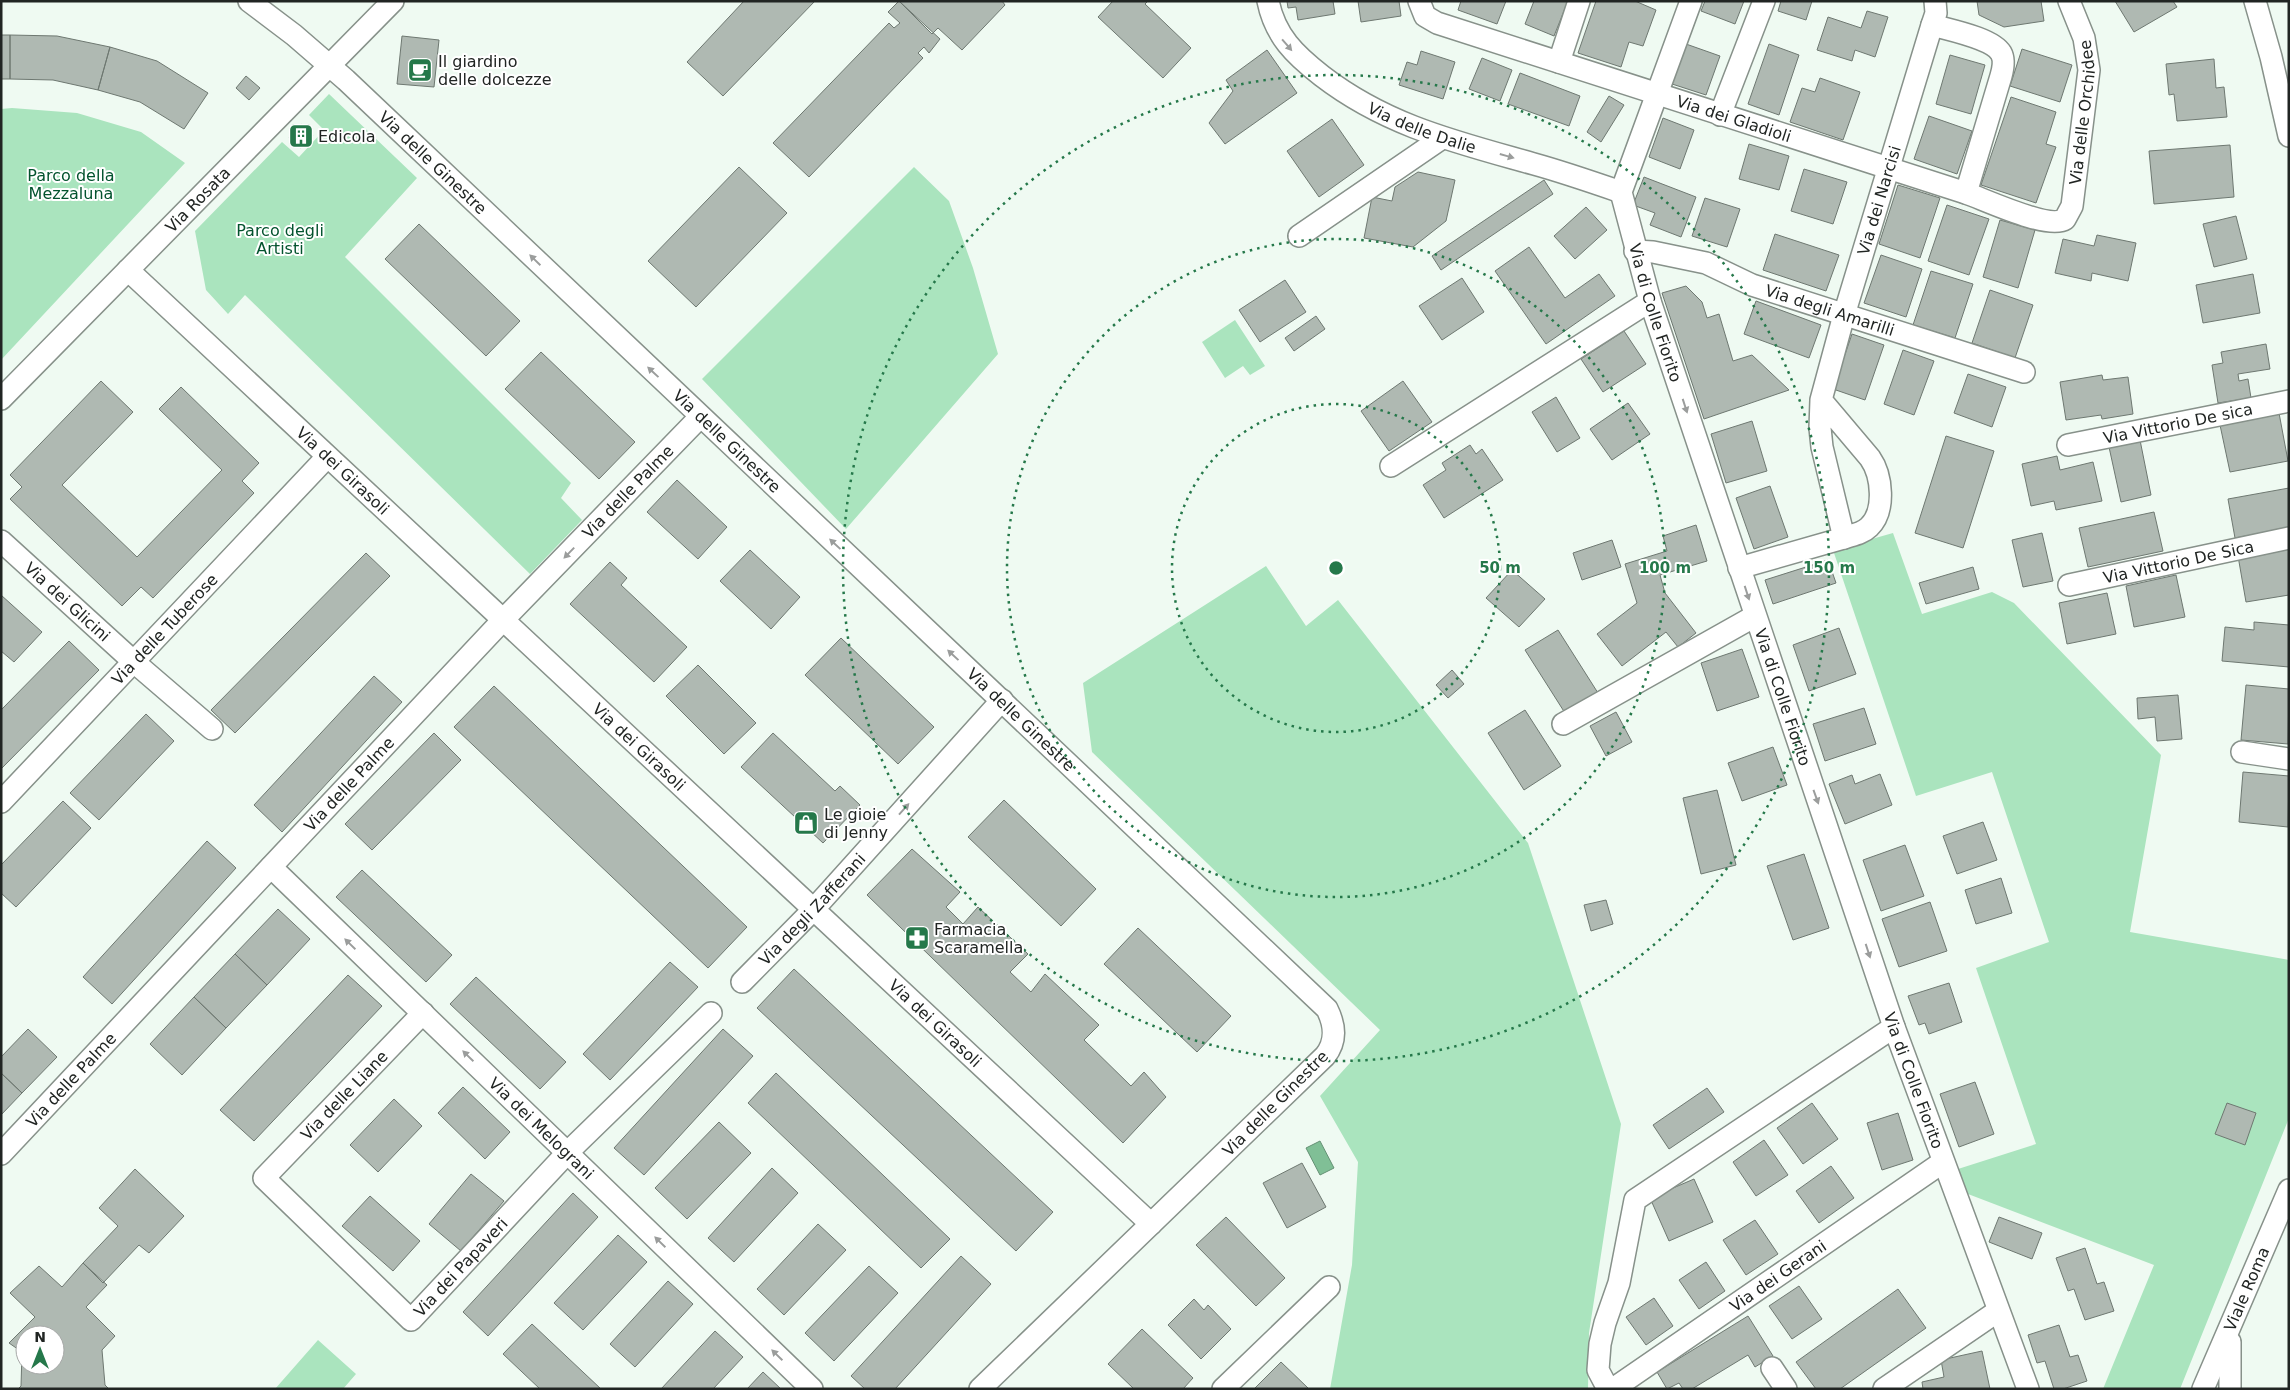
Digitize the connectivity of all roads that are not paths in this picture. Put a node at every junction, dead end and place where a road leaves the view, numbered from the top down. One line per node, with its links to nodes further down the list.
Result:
1 (249, 1): 13 (street, Via delle Ginestre)
2 (393, 1): 13 (street, Via Rosata)
3 (1268, 1): 17 (street, Via delle Dalie, one-way to 17)
4 (1419, 1): 12 (street, Via dei Gladioli)
5 (1579, 1): 12 (street)
6 (1690, 1): 14 (street)
7 (1764, 1): 15 (street)
8 (1935, 1): 11 (street, Via dei Narcisi)
9 (2069, 1): 21 (street, Via delle Orchidee)
10 (2255, 1): 16 (street)
11 (1932, 25): 18 (street, Via dei Narcisi); 20 (street)
12 (1559, 62): 14 (street, Via dei Gladioli)
13 (330, 65): 24 (street, Via Rosata); 31 (street, Via delle Ginestre, one-way to 13)
14 (1656, 94): 15 (street, Via dei Gladioli); 19 (street)
15 (1720, 115): 18 (street, Via dei Gladioli)
16 (2289, 136)
17 (1442, 138): 19 (street, Via delle Dalie, one-way to 19); 22 (street)
18 (1889, 169): 20 (street, Via dei Gladioli); 26 (street, Via dei Narcisi)
19 (1621, 192): 23 (street, Via di Colle Fiorito)
20 (1966, 193): 21 (street, Via dei Gladioli)
21 (2061, 222)
22 (1299, 236)
23 (1635, 251): 25 (street, Via di Colle Fiorito); 26 (street, Via degli Amarilli)
24 (128, 270): 28 (street, Via Rosata); 33 (street, Via dei Girasoli)
25 (1650, 301): 34 (street); 38 (street, Via di Colle Fiorito, one-way to 38)
26 (1844, 315): 27 (street, Via degli Amarilli); 29 (street, Via dei Narcisi)
27 (2024, 372)
28 (1, 399)
29 (1821, 400): 35 (street, Via dei Narcisi); 35 (street)
30 (2289, 401): 32 (street, Via Vittorio De sica)
31 (700, 417): 41 (street, Via delle Palme, one-way to 41); 43 (street, Via delle Ginestre, one-way to 31)
32 (2068, 445)
33 (327, 457): 41 (street, Via dei Girasoli); 42 (street, Via delle Tuberose)
34 (1390, 466)
35 (1844, 538): 38 (street)
36 (2289, 538): 39 (street, Via Vittorio De Sica)
37 (1, 541): 42 (street, Via dei Glicini)
38 (1739, 568): 40 (street, Via di Colle Fiorito, one-way to 40)
39 (2069, 585)
40 (1755, 616): 44 (street); 54 (street, Via di Colle Fiorito, one-way to 54)
41 (502, 621): 49 (street, Via delle Palme); 50 (street, Via dei Girasoli)
42 (134, 662): 45 (street, Via dei Glicini); 48 (street, Via delle Tuberose)
43 (1002, 700): 50 (street, Via degli Zafferani, one-way to 43); 60 (street, Via delle Ginestre)
44 (1563, 724)
45 (212, 730)
46 (2242, 752): 47 (street)
47 (2289, 759)
48 (1, 802)
49 (271, 867): 52 (street, Via dei Melograni, one-way to 49); 56 (street, Via delle Palme)
50 (813, 910): 51 (street, Via degli Zafferani); 60 (street, Via dei Girasoli)
51 (742, 982)
52 (423, 1013): 55 (street, Via dei Melograni, one-way to 52); 58 (street, Via delle Liane)
53 (711, 1013): 55 (street)
54 (1894, 1027): 57 (street, Via di Colle Fiorito); 68 (street)
55 (568, 1152): 58 (street, Via dei Papaveri); 65 (street, Via dei Melograni, one-way to 55)
56 (1, 1154)
57 (1942, 1162): 62 (street, Via di Colle Fiorito); 69 (street, Via dei Gerani)
58 (264, 1178)
59 (2289, 1190): 63 (street, Viale Roma)
60 (1151, 1224): 66 (street, Via delle Ginestre)
61 (1329, 1287): 67 (street)
62 (1998, 1311): 71 (street); 72 (street, Via di Colle Fiorito)
63 (2230, 1329): 73 (street, Viale Roma); 74 (street)
64 (1772, 1368): 70 (street)
65 (812, 1389)
66 (980, 1389)
67 (1223, 1389)
68 (1608, 1389)
69 (1613, 1389)
70 (1786, 1389)
71 (1884, 1389)
72 (2028, 1389)
73 (2204, 1389)
74 (2230, 1389)

